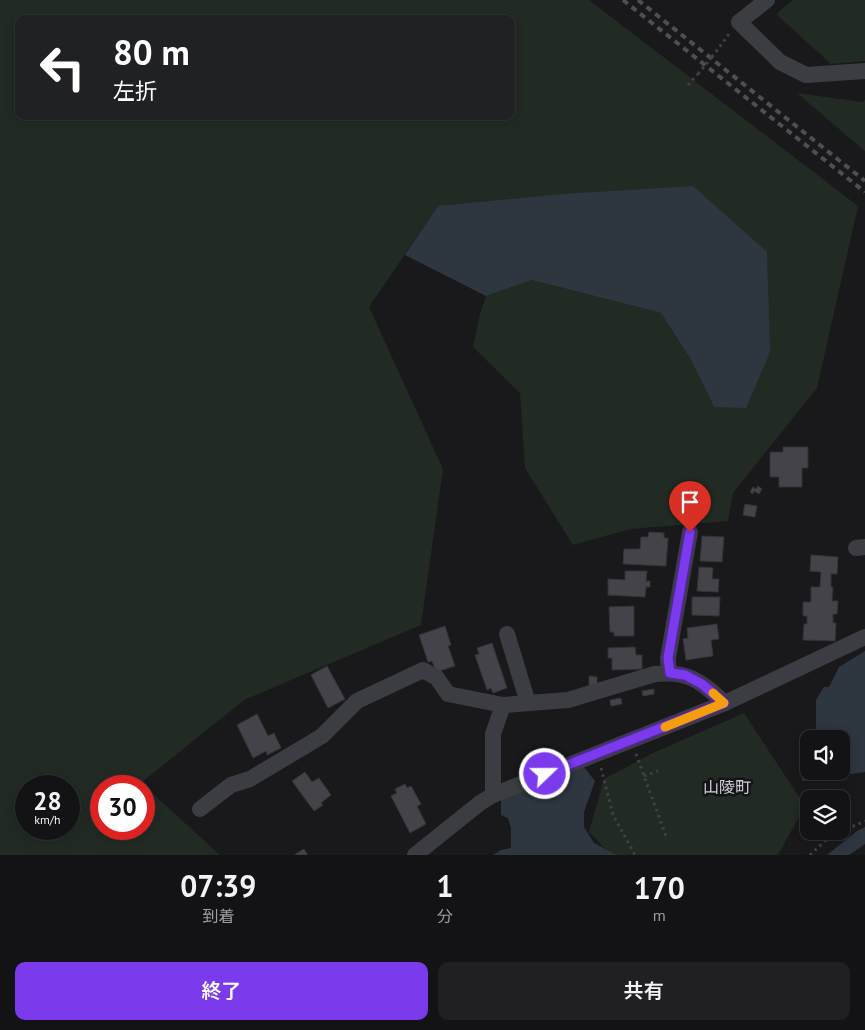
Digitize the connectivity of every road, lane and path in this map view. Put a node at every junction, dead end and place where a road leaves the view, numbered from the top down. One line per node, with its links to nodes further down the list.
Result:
1 (767, 0): 2 (street)
2 (739, 22): 3 (street); 4 (path, bridge)
3 (865, 72)
4 (688, 85)
5 (690, 532): 8 (street)
6 (507, 634): 9 (street)
7 (865, 637): 10 (street)
8 (670, 673): 9 (street); 10 (street)
9 (528, 703): 11 (street)
10 (724, 703): 12 (street)
11 (503, 705): 16 (street); 17 (street)
12 (631, 740): 13 (street); 15 (path)
13 (597, 754): 16 (street); 21 (path)
14 (658, 771): 15 (path)
15 (644, 776): 19 (path)
16 (493, 795): 20 (street)
17 (200, 810)
18 (865, 821): 22 (path)
19 (666, 836)
20 (415, 855)
21 (635, 855)
22 (810, 855)

